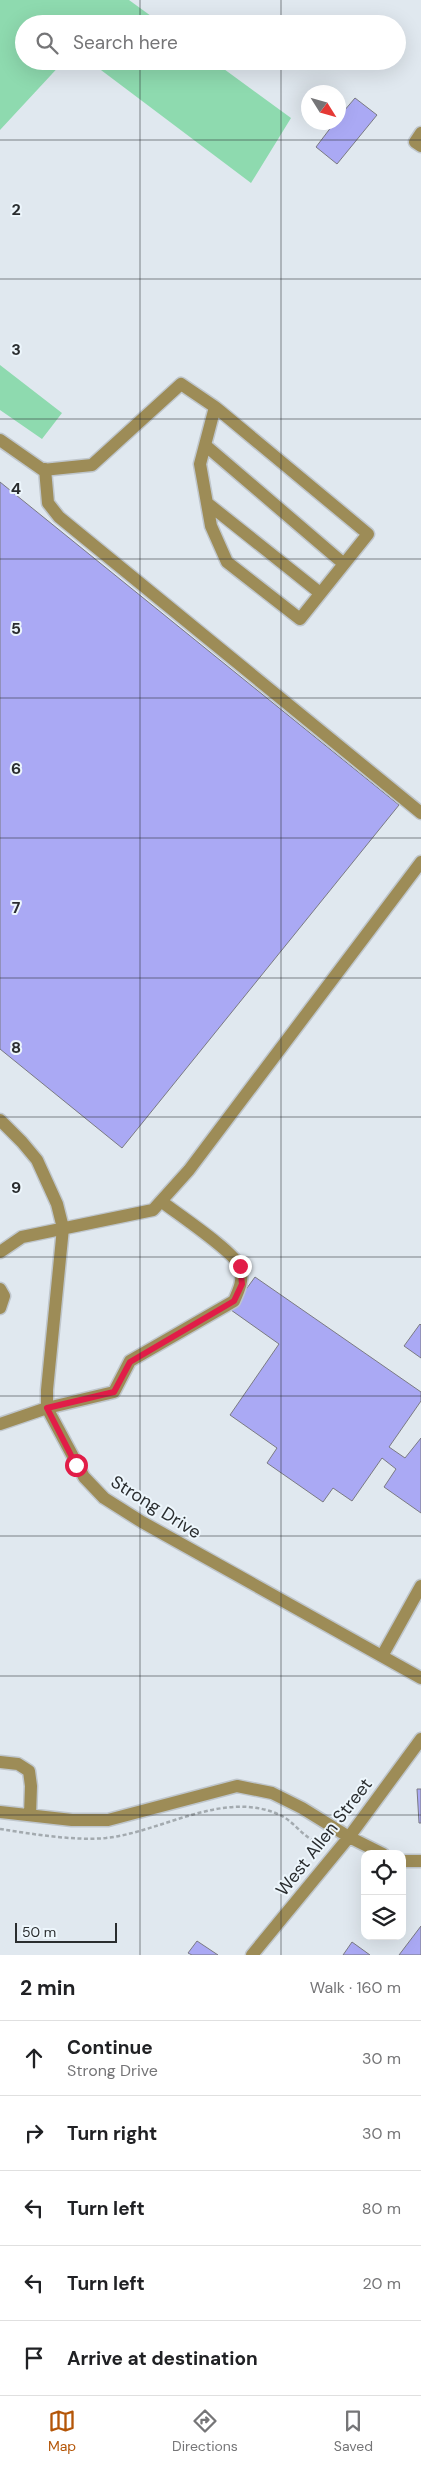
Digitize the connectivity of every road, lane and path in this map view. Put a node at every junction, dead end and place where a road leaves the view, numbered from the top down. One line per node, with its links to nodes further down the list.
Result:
1 (421, 133): 2 (street)
2 (421, 146)
3 (215, 407): 5 (street); 6 (street); 8 (street)
4 (0, 440): 6 (street)
5 (205, 445): 7 (street); 8 (street)
6 (45, 470): 10 (street)
7 (207, 503): 9 (street); 9 (street)
8 (344, 564): 9 (street)
9 (320, 593)
10 (421, 813)
11 (421, 862): 13 (street)
12 (0, 1120): 14 (street, Strong Drive)
13 (161, 1201): 14 (street); 18 (street)
14 (63, 1228): 15 (street); 18 (street, Strong Drive)
15 (0, 1252)
16 (0, 1289): 17 (street)
17 (0, 1308)
18 (47, 1408): 19 (street); 21 (street, Strong Drive)
19 (0, 1424)
20 (421, 1586): 21 (street)
21 (382, 1656): 22 (street, Strong Drive)
22 (421, 1678)
23 (421, 1739): 28 (street, West Allen Street)
24 (0, 1762): 26 (street)
25 (0, 1812): 26 (street)
26 (30, 1815): 28 (street)
27 (0, 1829): 30 (path)
28 (349, 1837): 29 (street); 30 (street, West Allen Street)
29 (375, 1850)
30 (334, 1855): 33 (street, West Allen Street)
31 (406, 1861): 32 (street)
32 (421, 1861)
33 (252, 1955)

